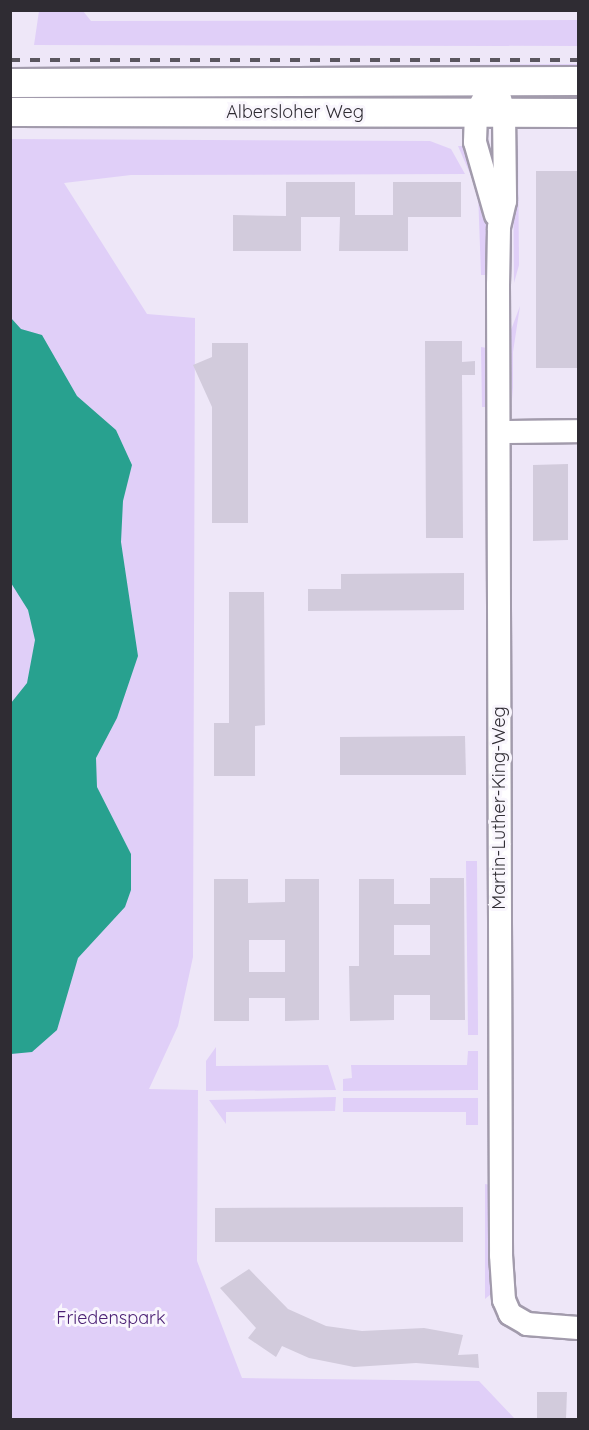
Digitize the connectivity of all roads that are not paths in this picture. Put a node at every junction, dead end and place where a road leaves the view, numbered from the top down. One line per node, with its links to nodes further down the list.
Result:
1 (495, 81): 2 (main road, Albersloher Weg); 3 (main road, Albersloher Weg); 5 (street, Martin-Luther-King-Weg); 6 (street, Martin-Luther-King-Weg)
2 (579, 81)
3 (10, 83)
4 (10, 112): 5 (main road, Albersloher Weg)
5 (476, 113): 6 (main road, Albersloher Weg); 8 (street, Martin-Luther-King-Weg)
6 (504, 113): 7 (main road, Albersloher Weg); 8 (street, Martin-Luther-King-Weg)
7 (579, 113)
8 (499, 228): 10 (street, Martin-Luther-King-Weg)
9 (579, 431): 10 (street)
10 (499, 432): 11 (street, Martin-Luther-King-Weg)
11 (579, 1328)

